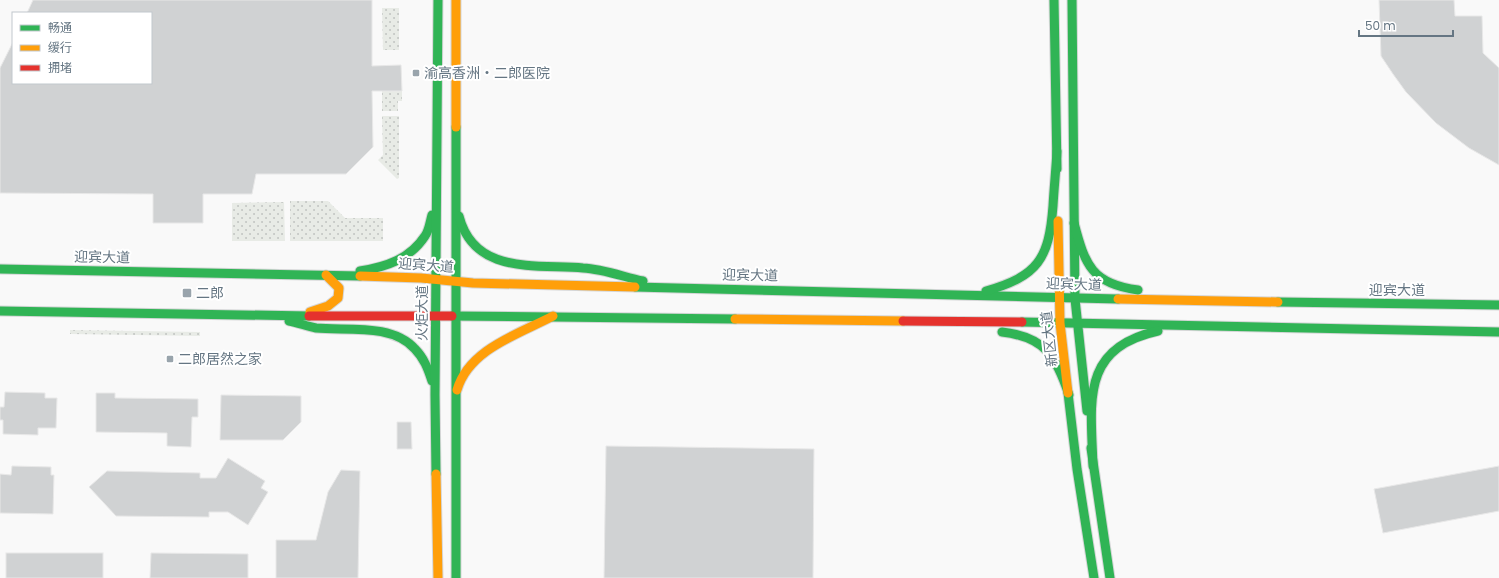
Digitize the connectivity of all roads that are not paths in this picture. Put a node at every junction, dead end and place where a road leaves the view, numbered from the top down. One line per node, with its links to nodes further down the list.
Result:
1 (438, 0): 6 (main road, 火炬大道)
2 (456, 0): 7 (main road)
3 (1054, 0): 5 (main road, 新区大道)
4 (1072, 0): 8 (main road, 新区大道)
5 (1057, 151): 16 (main road); 18 (main road, 新区大道)
6 (437, 184): 10 (main road); 11 (main road, 火炬大道)
7 (455, 194): 12 (main road); 13 (main road)
8 (1074, 223): 14 (main road); 19 (main road, 新区大道)
9 (0, 269): 10 (main road, 迎宾大道)
10 (326, 275): 11 (main road, 迎宾大道); 25 (main road)
11 (436, 280): 12 (main road, 迎宾大道); 26 (main road, 火炬大道)
12 (456, 281): 13 (main road, 迎宾大道); 27 (main road)
13 (664, 287): 16 (main road, 迎宾大道); 17 (main road)
14 (1150, 290)
15 (1174, 291): 20 (main road)
16 (972, 294): 18 (main road, 迎宾大道)
17 (580, 295)
18 (1059, 298): 19 (main road, 迎宾大道); 29 (main road, 新区大道)
19 (1075, 299): 20 (main road, 迎宾大道); 30 (main road, 新区大道)
20 (1286, 303): 21 (main road, 迎宾大道)
21 (1499, 305)
22 (0, 311): 24 (main road)
23 (551, 313): 27 (main road); 28 (main road); 37 (main road)
24 (266, 316): 25 (main road); 36 (main road)
25 (298, 316): 26 (main road)
26 (436, 317): 27 (main road); 36 (main road, 火炬大道)
27 (456, 317): 37 (main road)
28 (942, 321): 29 (main road); 32 (main road)
29 (1060, 323): 30 (main road); 35 (main road, 新区大道)
30 (1077, 323): 31 (main road); 38 (main road, 新区大道)
31 (1178, 325): 34 (main road); 38 (main road)
32 (972, 331)
33 (994, 332): 35 (main road)
34 (1499, 332)
35 (1069, 395): 41 (main road, 新区大道)
36 (435, 396): 39 (main road, 火炬大道)
37 (455, 398): 40 (main road)
38 (1093, 466): 42 (main road, 新区大道)
39 (438, 578)
40 (456, 578)
41 (1094, 578)
42 (1110, 578)

